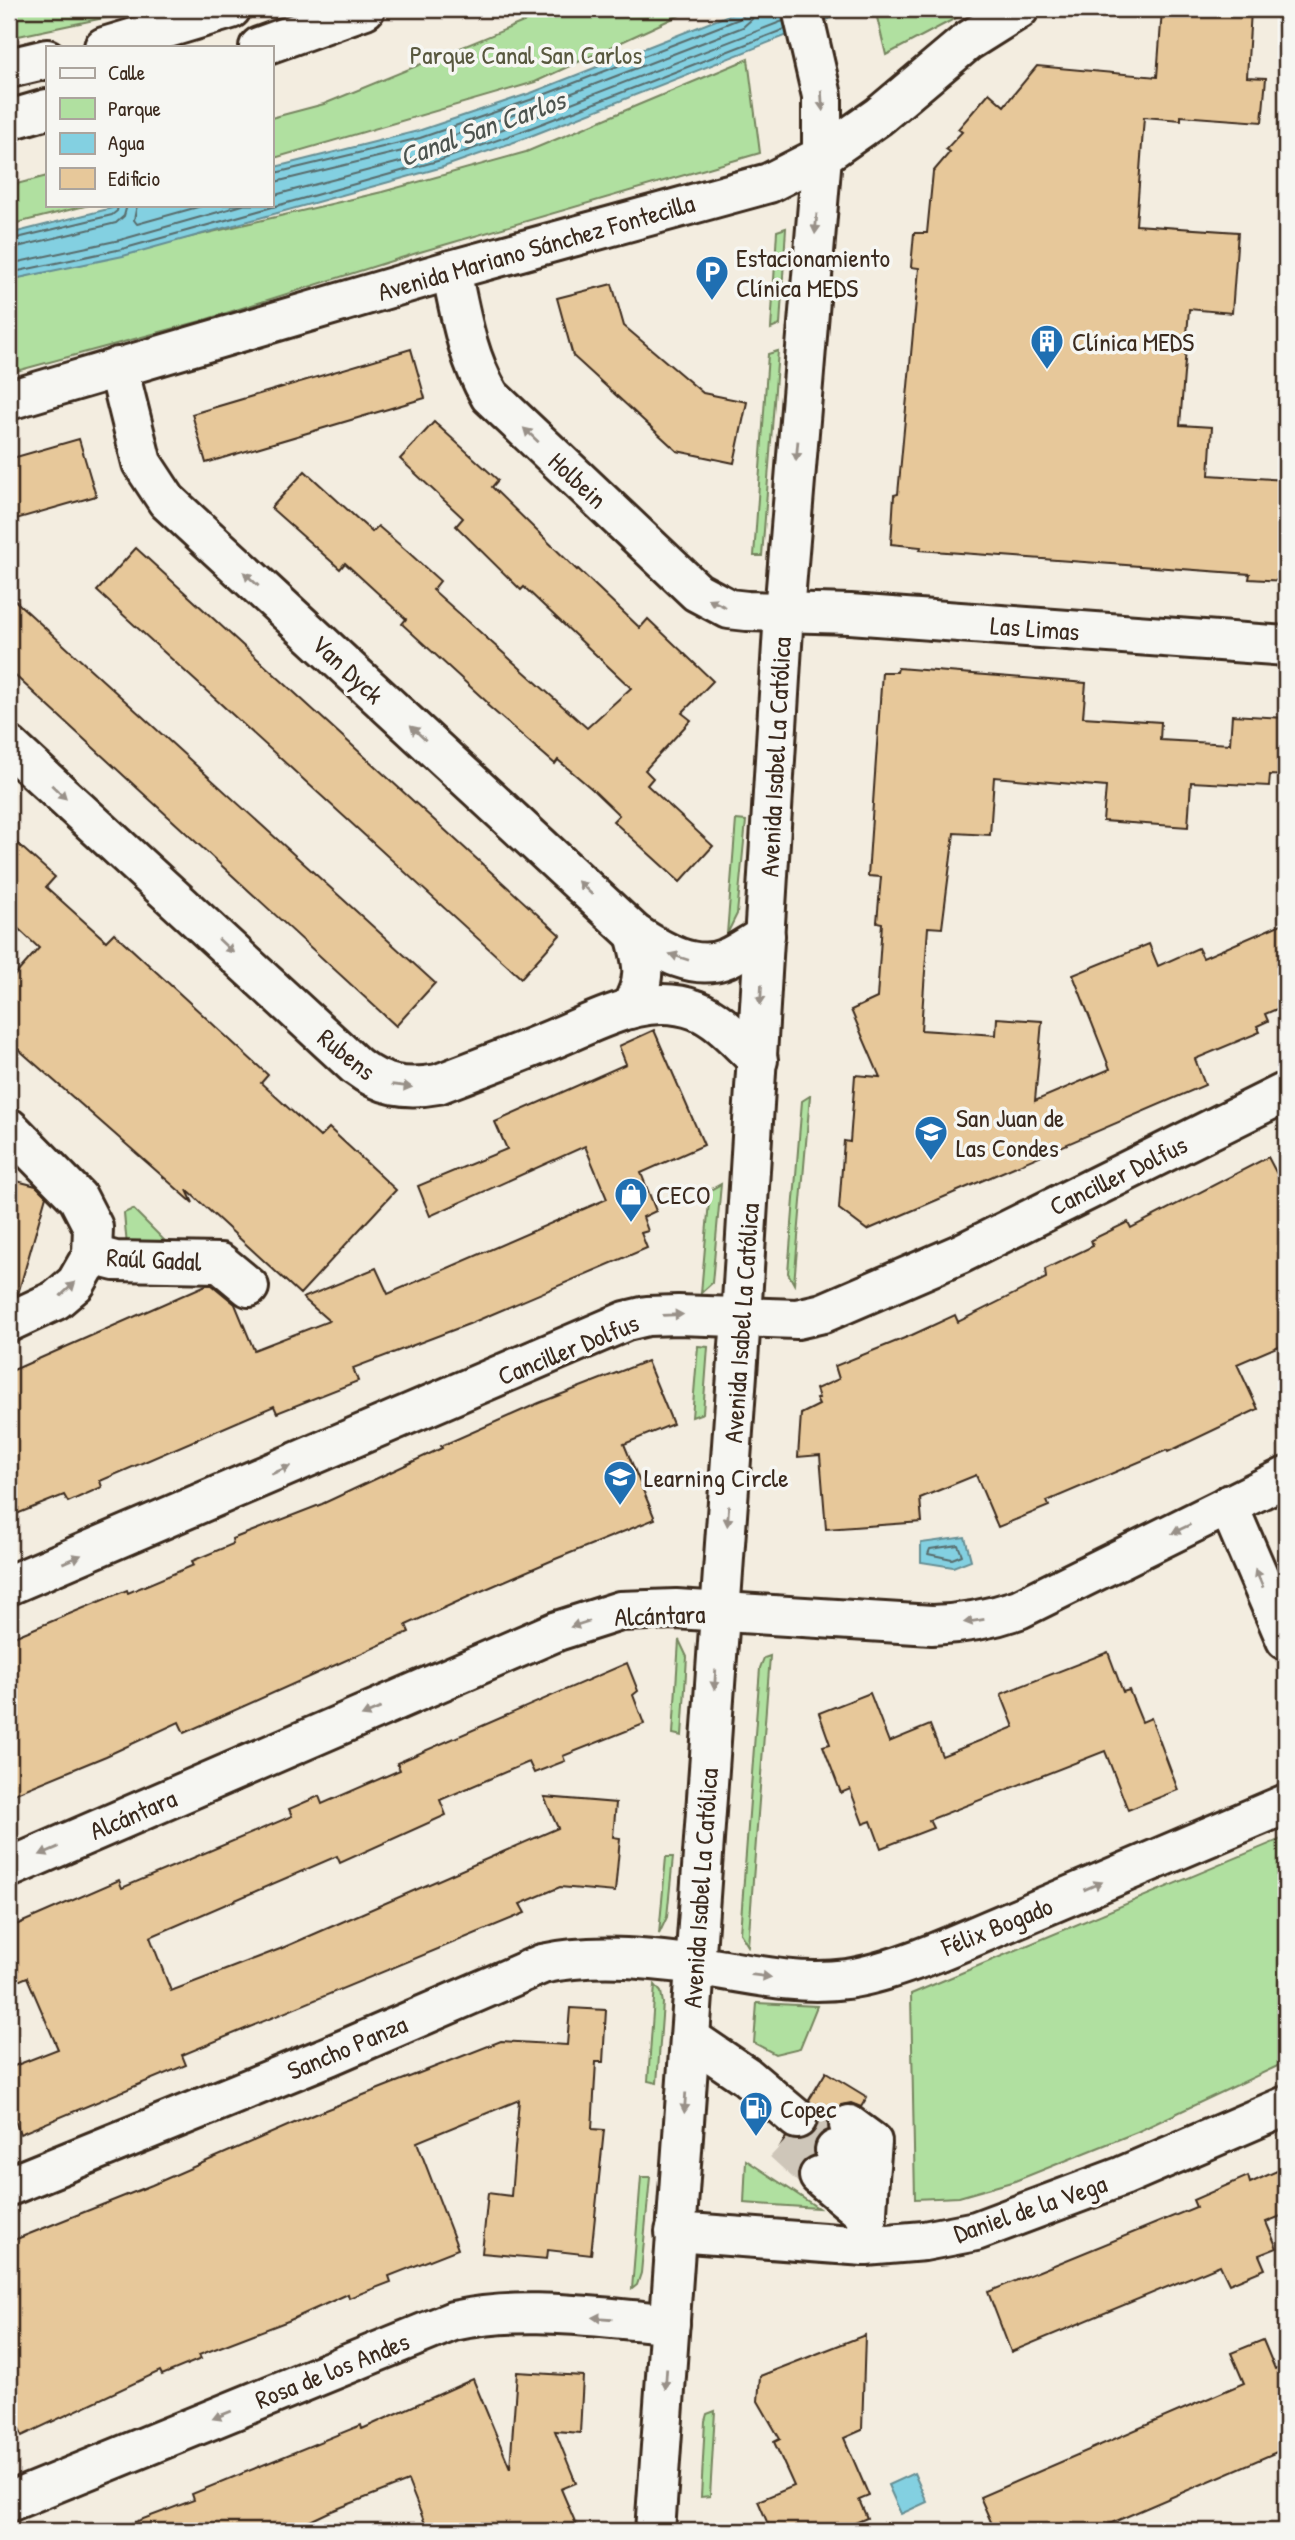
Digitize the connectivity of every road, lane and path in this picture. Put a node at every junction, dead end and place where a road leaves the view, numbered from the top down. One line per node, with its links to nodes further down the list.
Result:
1 (231, 9): 5 (street)
2 (365, 9): 6 (street)
3 (802, 9): 11 (street, Avenida Isabel La Católica, one-way to 11)
4 (1019, 9): 11 (street, Avenida Mariano Sánchez Fontecilla)
5 (107, 46)
6 (262, 46)
7 (46, 60): 8 (street)
8 (9, 68)
9 (46, 109): 10 (street)
10 (9, 120)
11 (822, 156): 12 (street, Avenida Mariano Sánchez Fontecilla); 15 (street, Avenida Isabel La Católica, one-way to 15)
12 (451, 270): 13 (street, Avenida Mariano Sánchez Fontecilla); 15 (street, Holbein, one-way to 12)
13 (118, 367): 14 (street, Avenida Mariano Sánchez Fontecilla); 18 (street, Van Dyck, one-way to 13)
14 (9, 400)
15 (784, 612): 16 (street, Las Limas); 19 (street, Avenida Isabel La Católica)
16 (1286, 646)
17 (9, 746): 20 (street, Rubens, one-way to 20)
18 (635, 934): 19 (street, Van Dyck, one-way to 18); 20 (street)
19 (765, 936): 21 (street, Avenida Isabel La Católica, one-way to 21)
20 (630, 1009): 21 (street, Rubens)
21 (758, 1060): 26 (street, Avenida Isabel La Católica)
22 (1286, 1091): 26 (street, Canciller Dolfus)
23 (9, 1128): 24 (street, Raúl Gadal)
24 (92, 1255): 25 (street, Raúl Gadal); 27 (street, Raúl Gadal, one-way to 24)
25 (249, 1287)
26 (741, 1318): 30 (street, Canciller Dolfus, one-way to 26); 31 (street, Avenida Isabel La Católica, one-way to 31)
27 (9, 1322)
28 (1286, 1477): 29 (street, Alcántara)
29 (1228, 1505): 31 (street, Alcántara, one-way to 31); 32 (street, one-way to 29)
30 (9, 1585)
31 (720, 1612): 34 (street, Alcántara, one-way to 34); 35 (street, Avenida Isabel La Católica, one-way to 35)
32 (1286, 1640)
33 (1286, 1804): 35 (street, Félix Bogado, one-way to 33)
34 (9, 1868)
35 (694, 1965): 36 (street, Avenida Isabel La Católica); 39 (street, Sancho Panza)
36 (690, 2038): 38 (street); 41 (street, Avenida Isabel La Católica, one-way to 41)
37 (1286, 2106): 40 (street, Daniel de la Vega)
38 (791, 2114)
39 (9, 2186)
40 (866, 2231): 40 (street); 41 (street, Daniel de la Vega)
41 (676, 2232): 42 (street, Avenida Isabel La Católica)
42 (670, 2323): 43 (street, Rosa de los Andes, one-way to 43); 44 (street, Avenida Isabel La Católica, one-way to 44)
43 (9, 2502)
44 (655, 2531)

